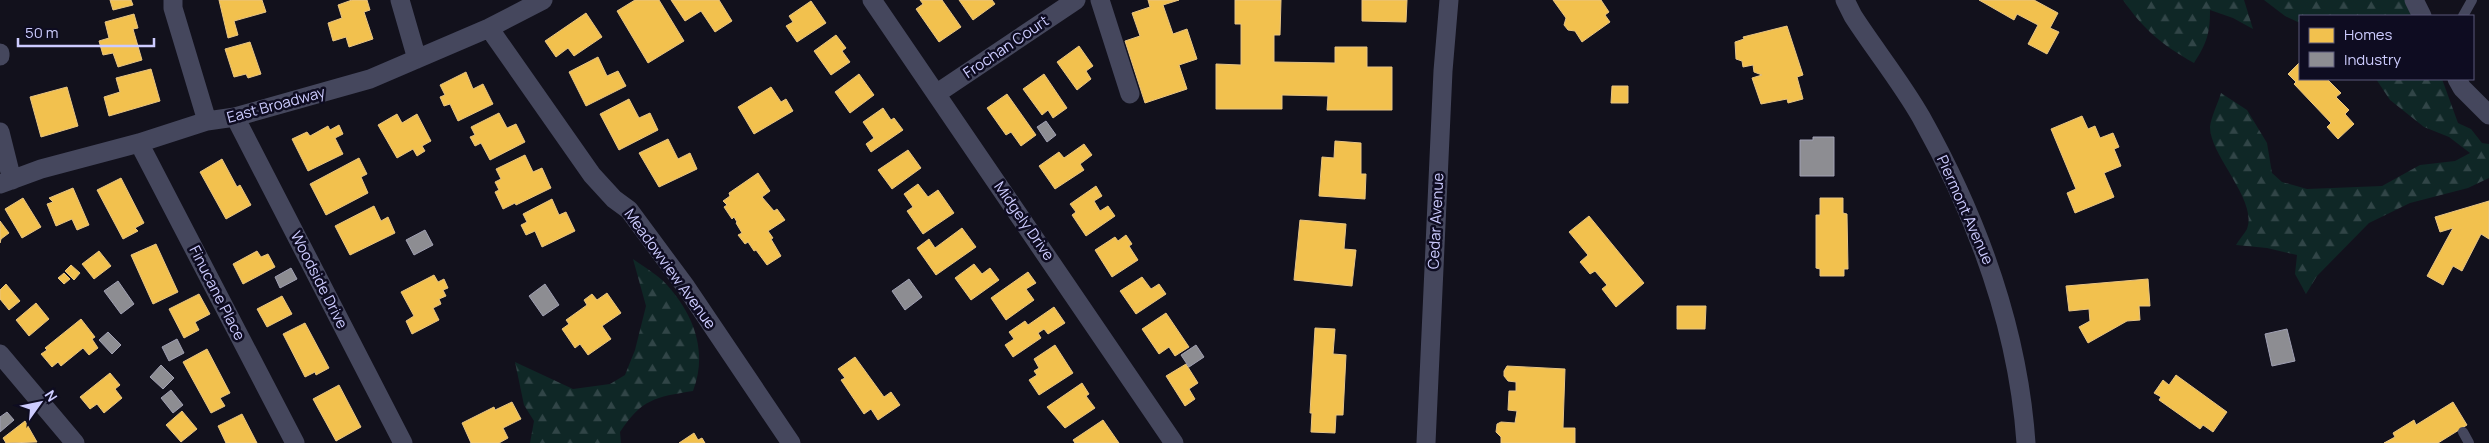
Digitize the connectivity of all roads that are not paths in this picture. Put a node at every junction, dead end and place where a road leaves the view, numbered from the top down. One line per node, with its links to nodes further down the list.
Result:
1 (174, 0): 20 (street)
2 (400, 0): 14 (street)
3 (543, 0): 13 (street, East Broadway)
4 (872, 0): 16 (street, Midgely Drive)
5 (1076, 0): 16 (street, Frochan Court)
6 (1100, 0): 17 (street)
7 (1450, 0): 31 (street, Cedar Avenue)
8 (1845, 0): 32 (street, Piermont Avenue)
9 (2414, 0): 11 (street)
10 (2472, 0): 12 (lane)
11 (2422, 15)
12 (2464, 15)
13 (489, 28): 14 (street, East Broadway); 29 (street, Meadowview Avenue)
14 (417, 59): 19 (street, East Broadway)
15 (2458, 80): 18 (street)
16 (936, 94): 30 (street, Midgely Drive)
17 (1130, 94)
18 (2489, 115)
19 (235, 118): 20 (street, East Broadway); 28 (street, Woodside Drive)
20 (207, 121): 22 (street, East Broadway)
21 (0, 132): 23 (street)
22 (139, 142): 23 (street, East Broadway); 27 (street, Finucane Place)
23 (6, 182)
24 (0, 354): 26 (street)
25 (2463, 432): 33 (lane)
26 (75, 443)
27 (295, 443)
28 (403, 443)
29 (791, 443)
30 (1174, 443)
31 (1426, 443)
32 (2026, 443)
33 (2469, 443)

